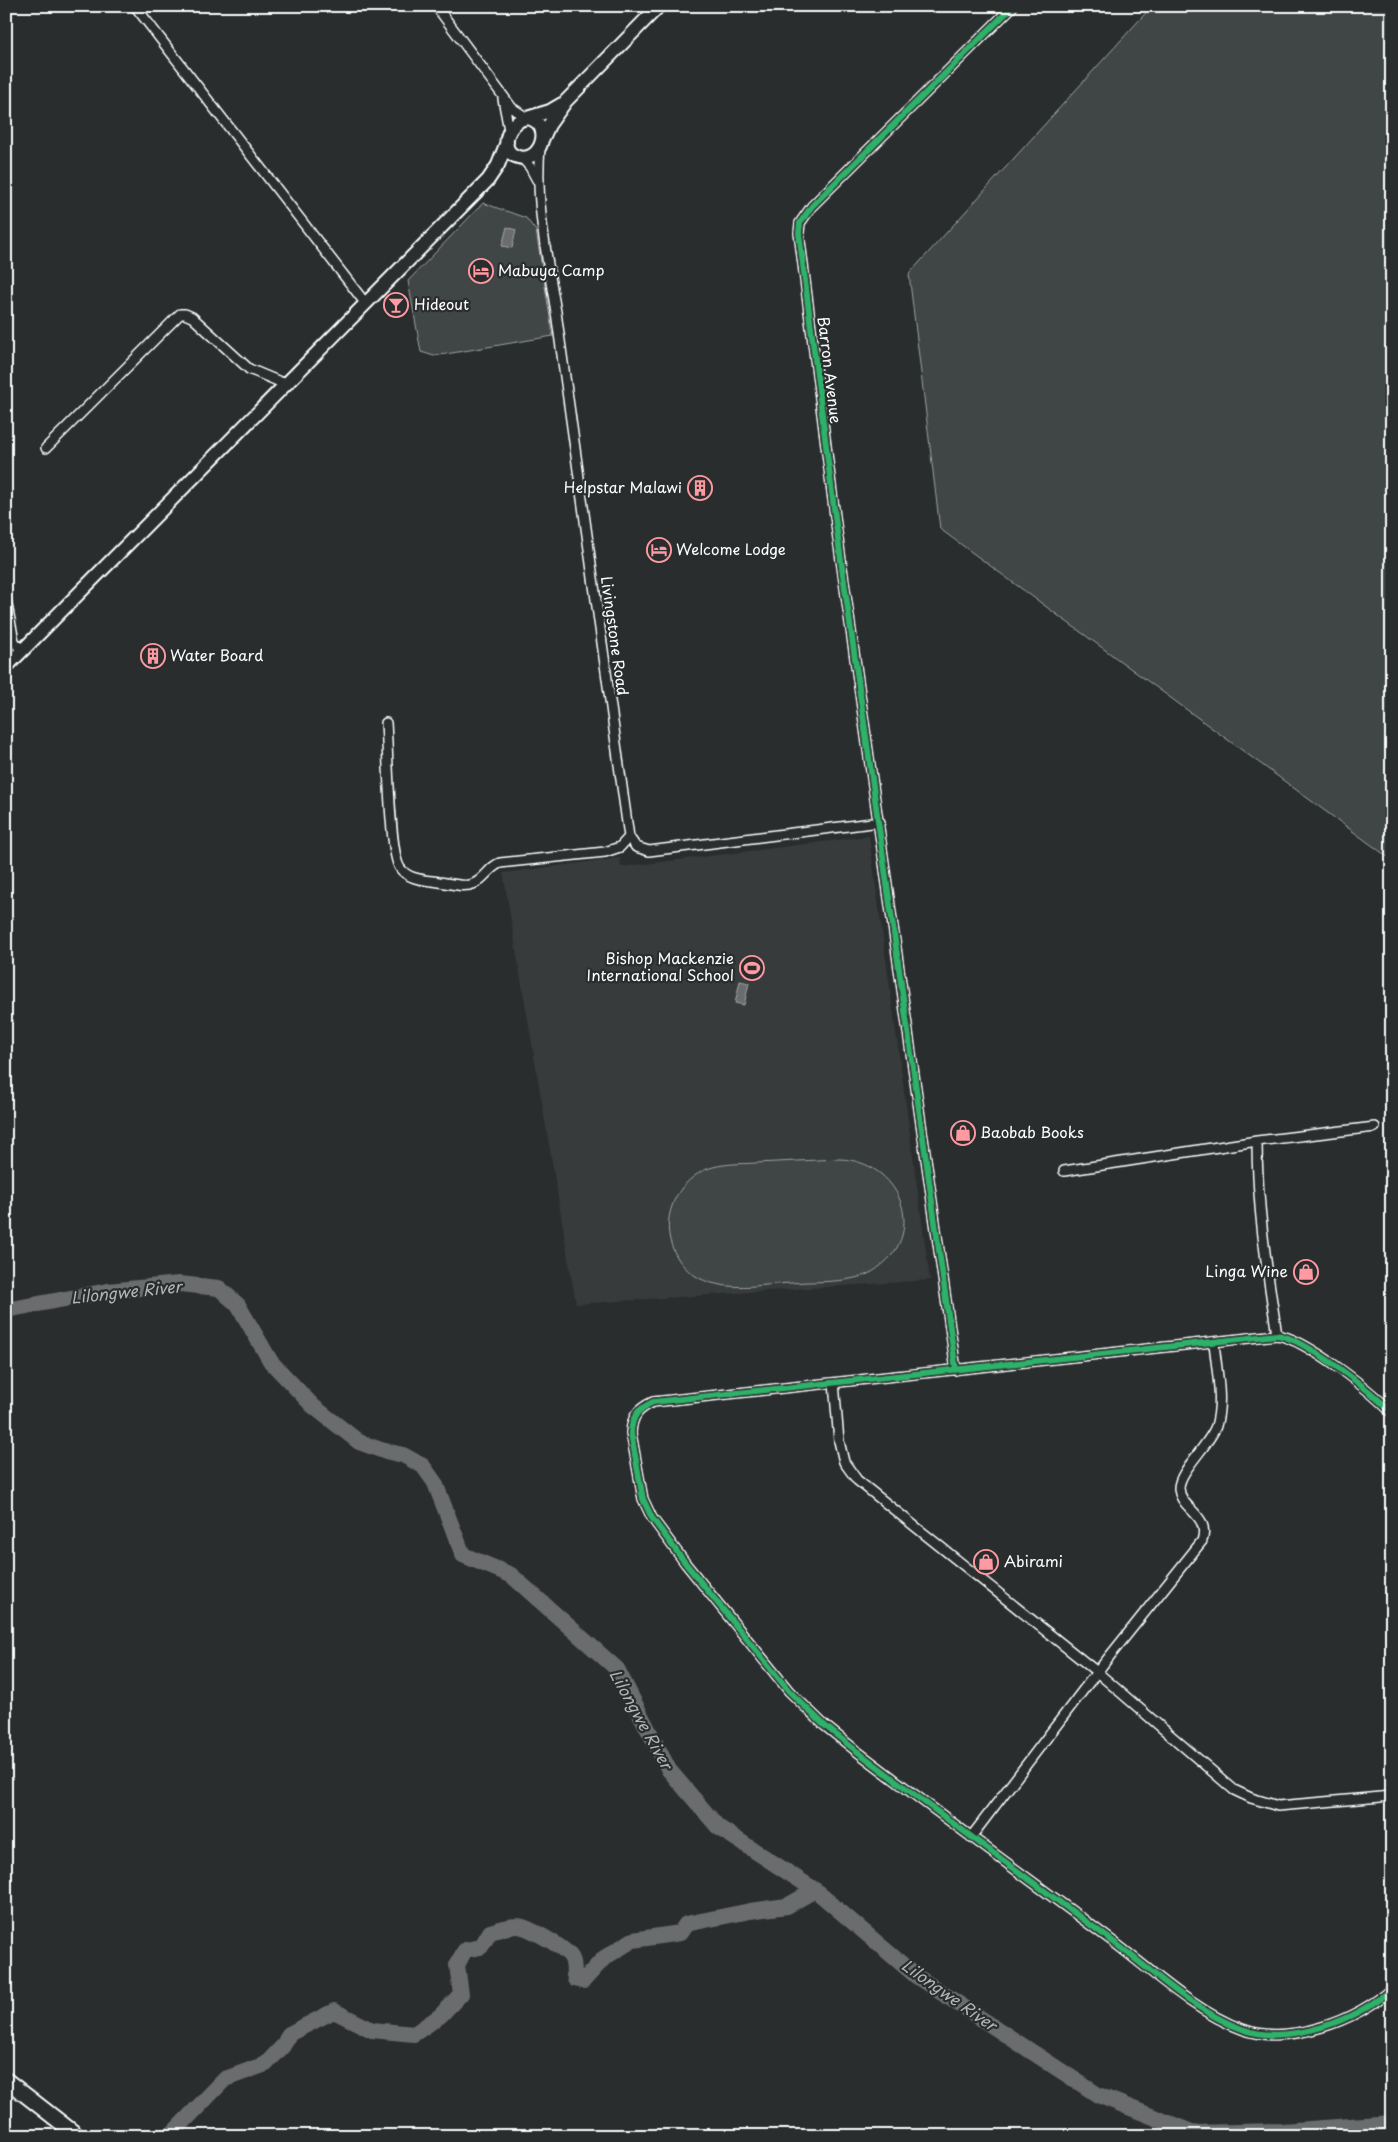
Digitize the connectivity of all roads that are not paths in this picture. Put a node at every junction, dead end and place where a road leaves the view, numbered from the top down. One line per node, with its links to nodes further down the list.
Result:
1 (135, 6): 13 (street)
2 (436, 6): 5 (street)
3 (659, 6): 6 (main road)
4 (1013, 6): 20 (street, Barron Avenue)
5 (503, 96): 7 (street); 8 (street)
6 (566, 101): 7 (main road); 9 (main road)
7 (528, 118): 8 (main road); 9 (main road)
8 (508, 136): 10 (main road); 11 (main road)
9 (541, 142): 10 (main road); 12 (street, Livingstone Road)
10 (522, 158): 11 (main road); 12 (street, Livingstone Road)
11 (488, 180): 13 (main road)
12 (538, 183): 21 (street, Livingstone Road)
13 (366, 304): 14 (main road)
14 (285, 384): 15 (street); 17 (main road)
15 (46, 448)
16 (6, 599): 17 (street)
17 (22, 651): 18 (main road)
18 (6, 667)
19 (386, 723): 21 (street)
20 (880, 822): 21 (street); 27 (street)
21 (629, 837)
22 (1375, 1128): 23 (street)
23 (1257, 1142): 24 (street); 25 (street)
24 (1064, 1171)
25 (1277, 1335): 26 (street); 29 (street)
26 (1214, 1342): 27 (street); 30 (street)
27 (956, 1370): 28 (street)
28 (834, 1383): 30 (street); 32 (street)
29 (1392, 1413)
30 (1097, 1672): 31 (street); 32 (street)
31 (1392, 1796)
32 (971, 1837): 33 (street)
33 (1392, 1988)
34 (6, 2080): 35 (main road)
35 (78, 2136)

